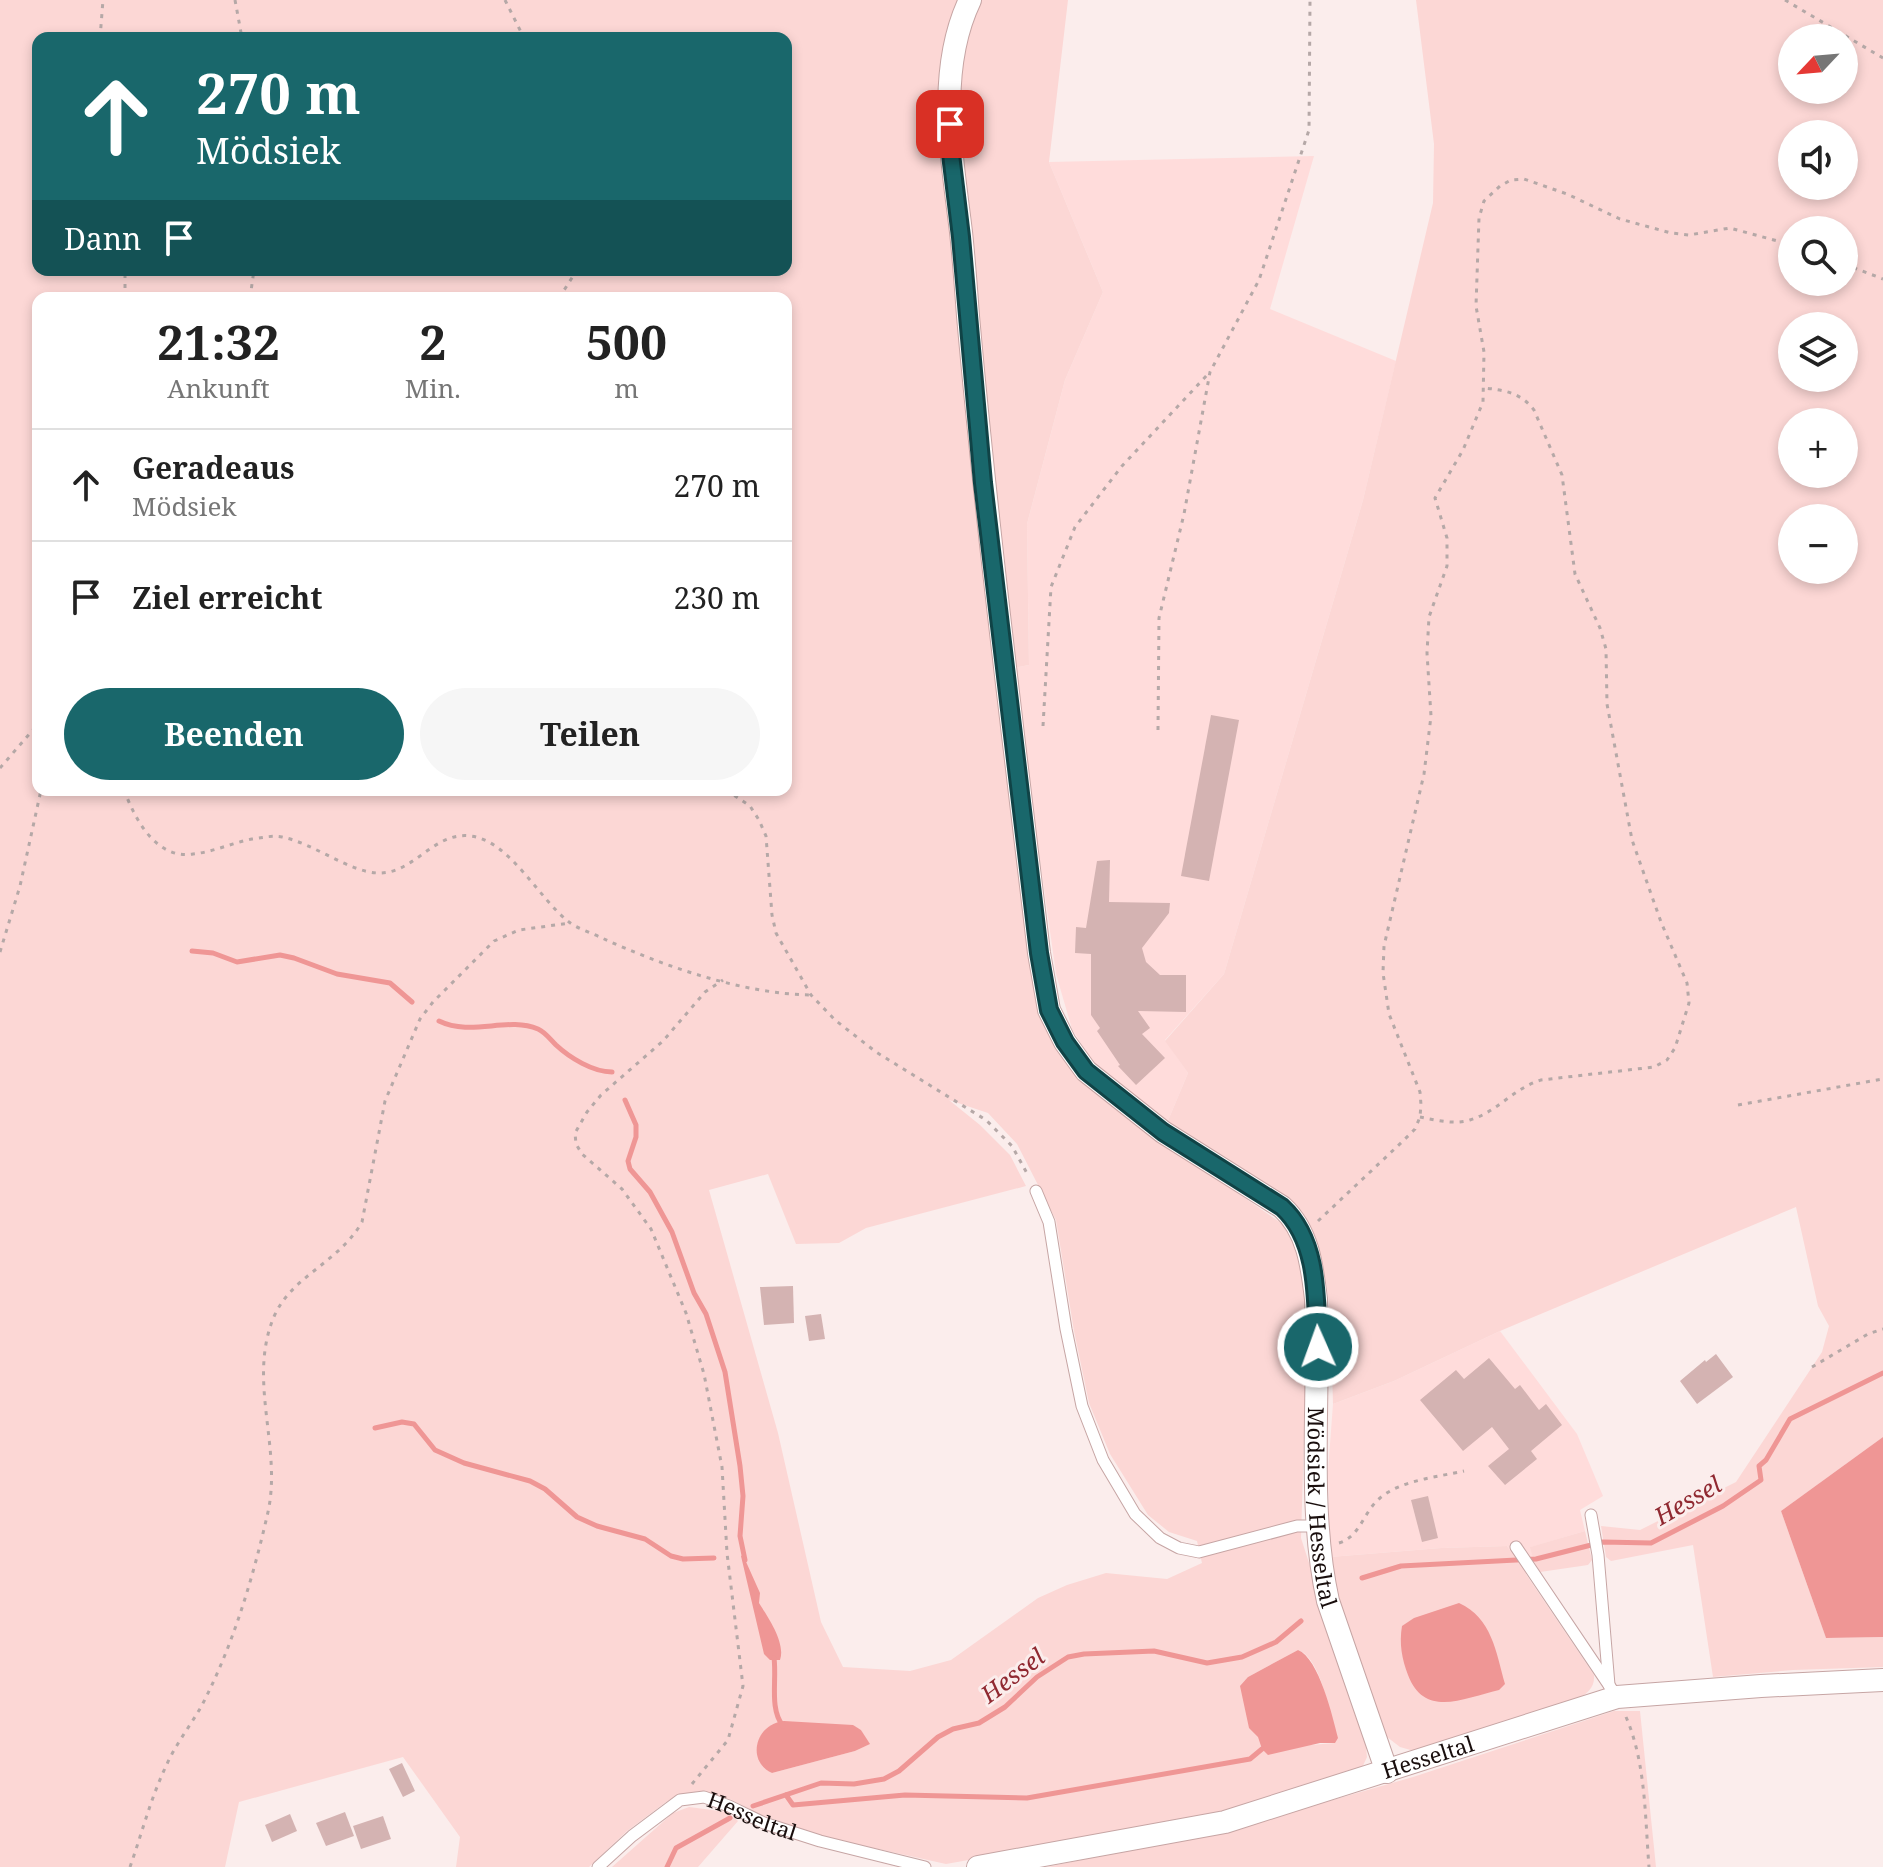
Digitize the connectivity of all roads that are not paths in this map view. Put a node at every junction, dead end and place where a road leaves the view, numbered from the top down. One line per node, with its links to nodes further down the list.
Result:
1 (970, 0): 4 (street, Mödsiek / Hesseltal)
2 (1036, 1191): 4 (lane)
3 (1591, 1515): 7 (lane)
4 (1318, 1536): 8 (street, Mödsiek / Hesseltal)
5 (1516, 1547): 7 (lane)
6 (1883, 1680): 7 (street, Hesseltal)
7 (1613, 1692): 8 (street, Hesseltal)
8 (1387, 1772): 11 (street, Hesseltal)
9 (598, 1867): 10 (lane, Hesseltal)
10 (925, 1867)
11 (978, 1867)

